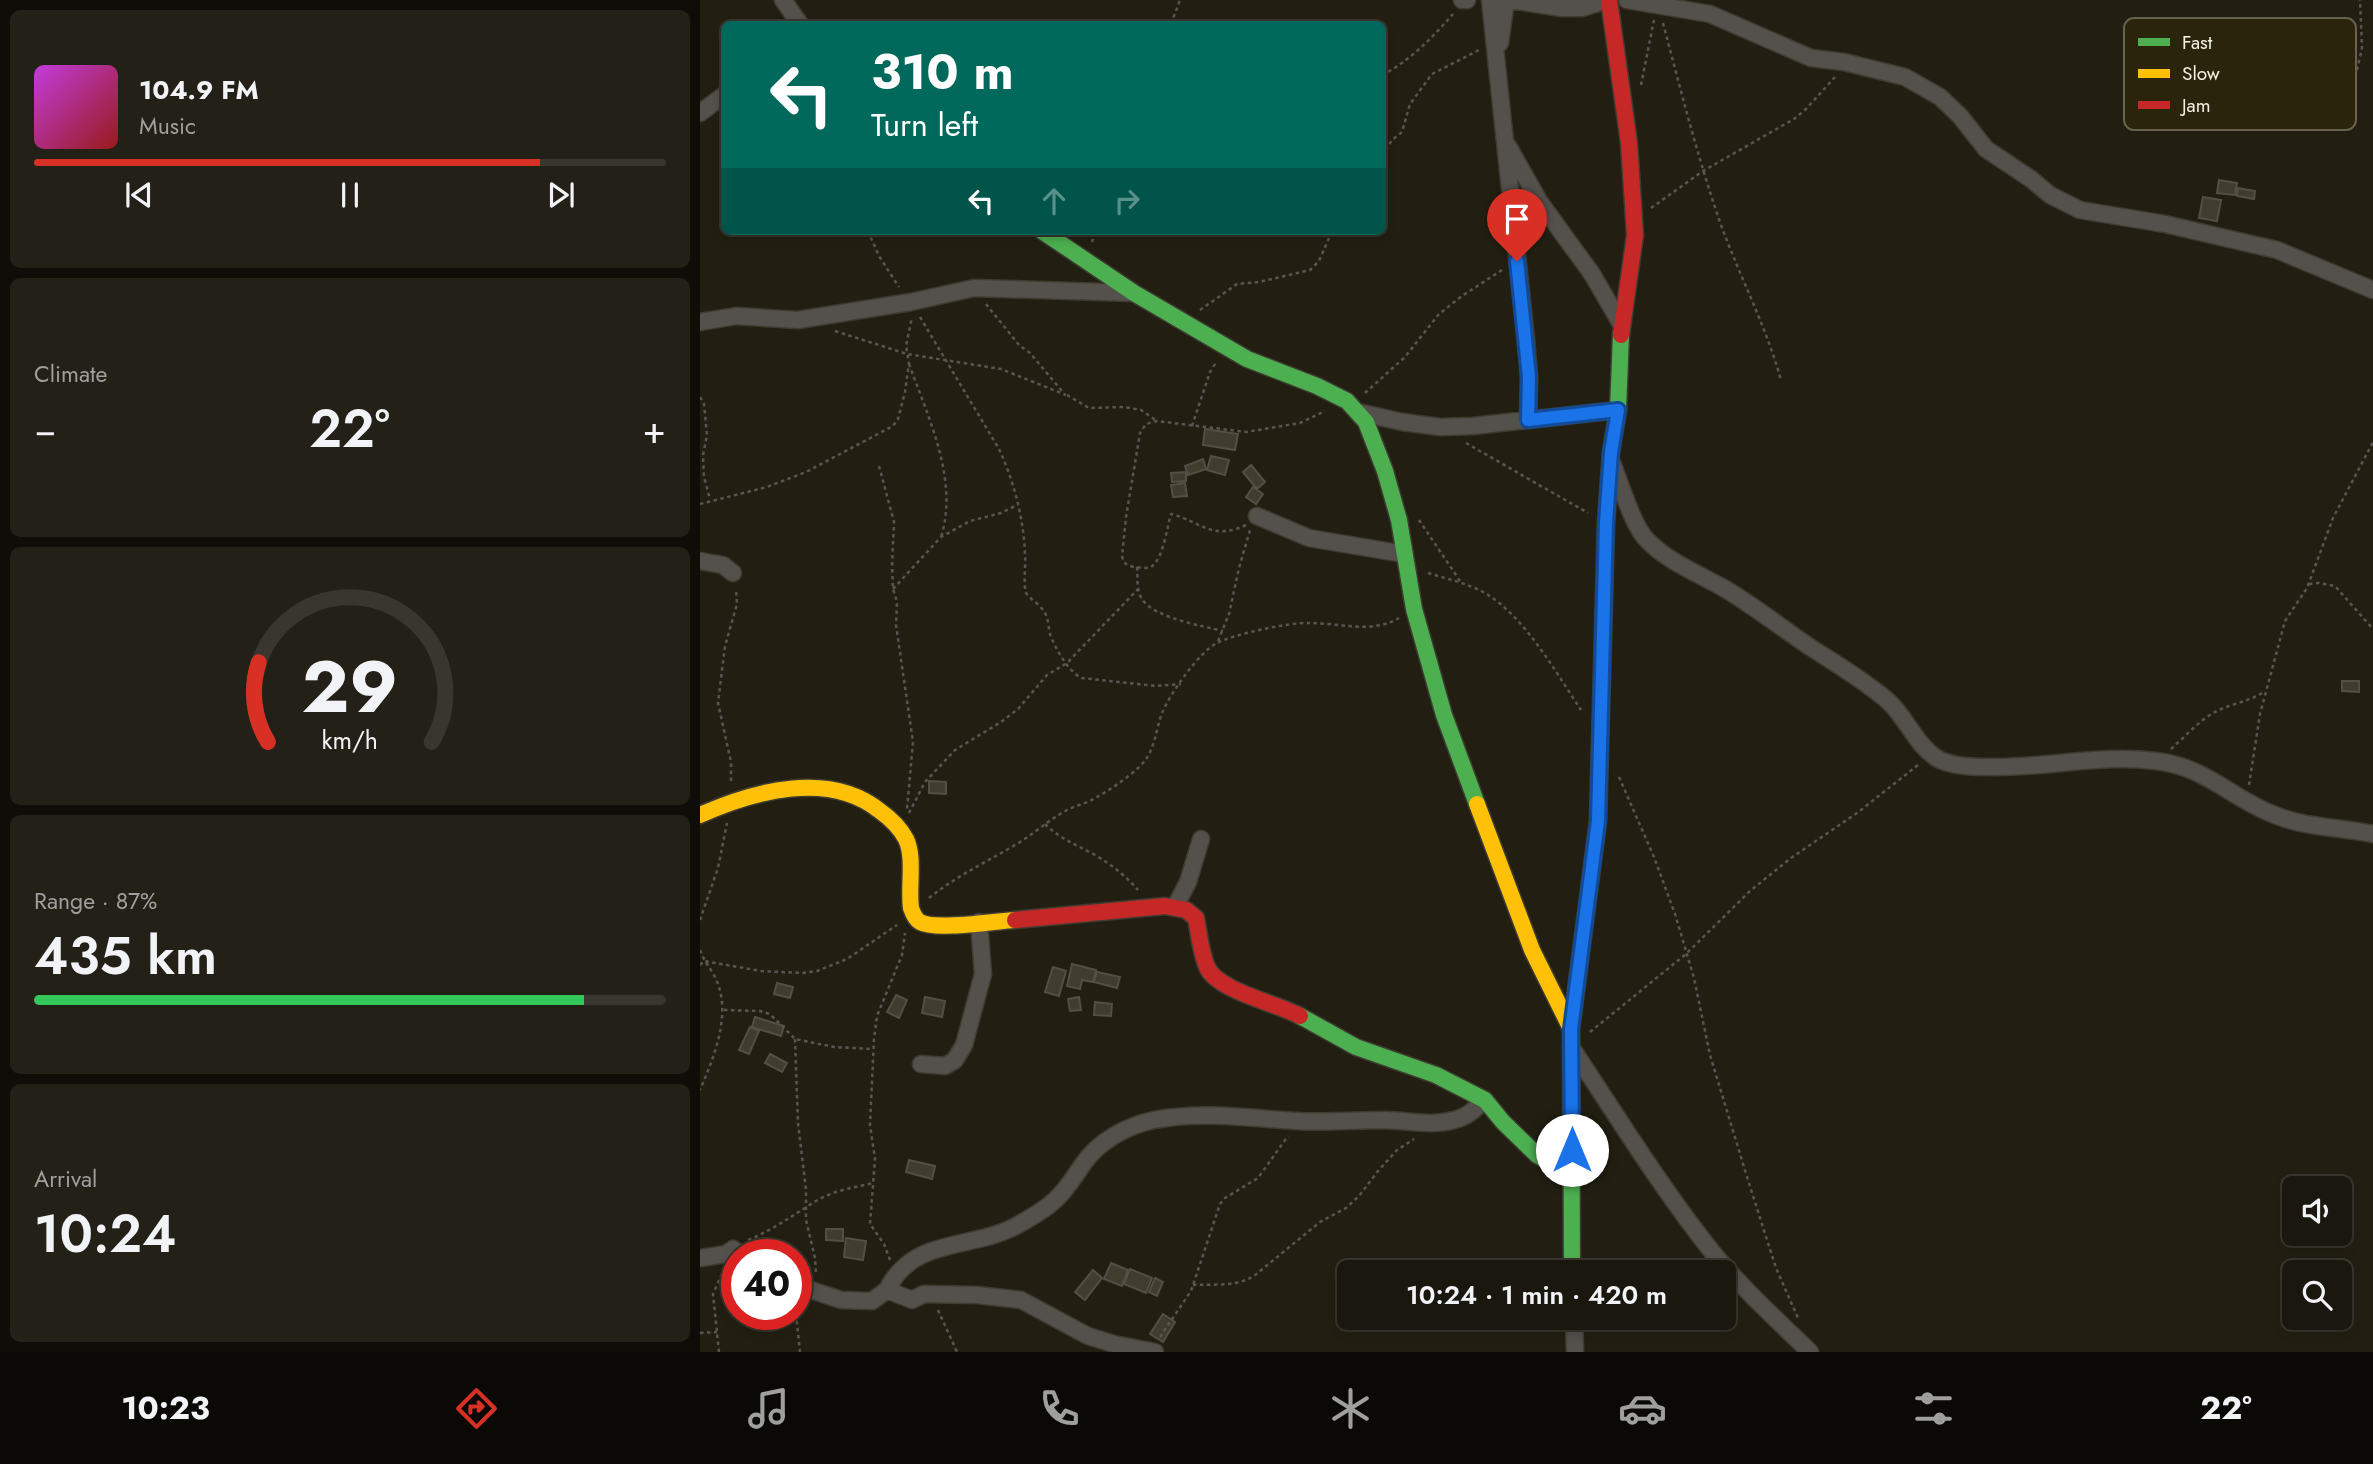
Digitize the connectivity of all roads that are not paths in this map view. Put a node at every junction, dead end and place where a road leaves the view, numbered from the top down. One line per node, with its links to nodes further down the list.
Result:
1 (783, 0): 6 (street)
2 (1490, 0): 7 (street)
3 (1508, 0): 4 (street); 7 (street)
4 (1608, 0): 15 (street)
5 (1627, 0): 12 (street)
6 (798, 21)
7 (1497, 63): 10 (street)
8 (721, 97): 9 (street)
9 (700, 113)
10 (1504, 140): 15 (street); 18 (street)
11 (1048, 235): 13 (street)
12 (2373, 290)
13 (1134, 293): 14 (street); 16 (street)
14 (700, 323)
15 (1621, 324): 17 (street)
16 (1349, 404): 18 (street); 21 (street)
17 (1618, 410): 18 (street); 19 (street)
18 (1528, 420)
19 (1611, 461): 25 (street); 29 (street)
20 (1257, 516): 21 (street)
21 (1404, 556): 29 (street)
22 (700, 561): 23 (street)
23 (733, 573)
24 (700, 815): 28 (street)
25 (2373, 834)
26 (1201, 839): 27 (street)
27 (1170, 906): 28 (street); 32 (street)
28 (979, 922): 31 (street)
29 (1571, 1029): 30 (street)
30 (1571, 1047): 33 (street); 42 (street)
31 (921, 1064)
32 (1485, 1100): 33 (street); 38 (street)
33 (1572, 1175): 36 (street)
34 (721, 1254): 35 (street)
35 (700, 1258)
36 (1572, 1260)
37 (812, 1290): 38 (street)
38 (887, 1290): 40 (street)
39 (1574, 1330): 41 (street)
40 (1152, 1351)
41 (1575, 1352)
42 (1810, 1352)

